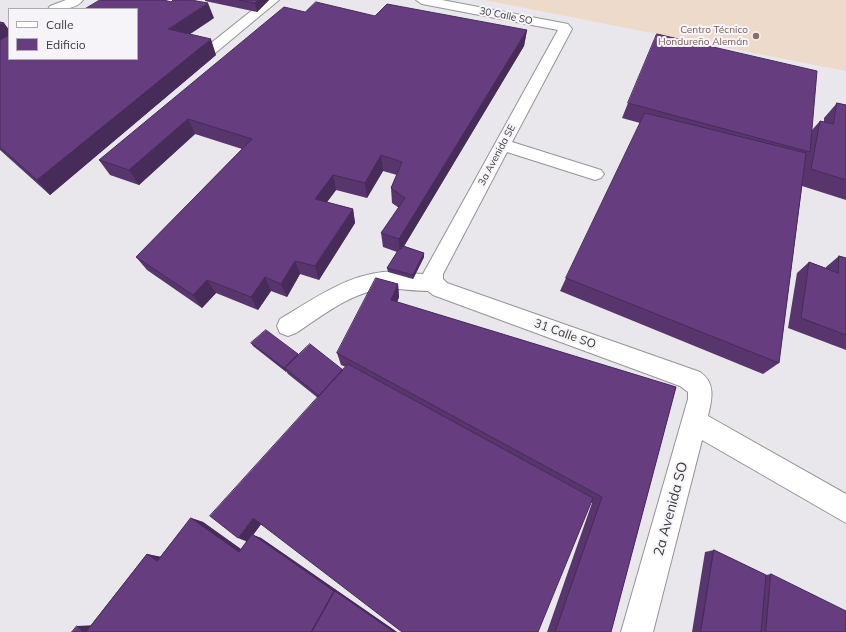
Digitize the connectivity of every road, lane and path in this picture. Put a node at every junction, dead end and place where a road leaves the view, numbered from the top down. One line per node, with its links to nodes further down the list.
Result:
1 (77, 0): 4 (street)
2 (273, 0): 6 (street)
3 (422, 0): 5 (street, 30 Calle SO)
4 (57, 8)
5 (565, 29): 7 (street, 3a Avenida SE)
6 (180, 75)
7 (502, 145): 8 (street); 9 (street, 3a Avenida SE)
8 (595, 174)
9 (433, 282): 10 (street); 11 (street, 31 Calle SO)
10 (288, 326)
11 (699, 385): 12 (street, 2a Avenida SO)
12 (694, 421): 13 (street); 14 (street, 2a Avenida SO)
13 (846, 509)
14 (637, 632)

